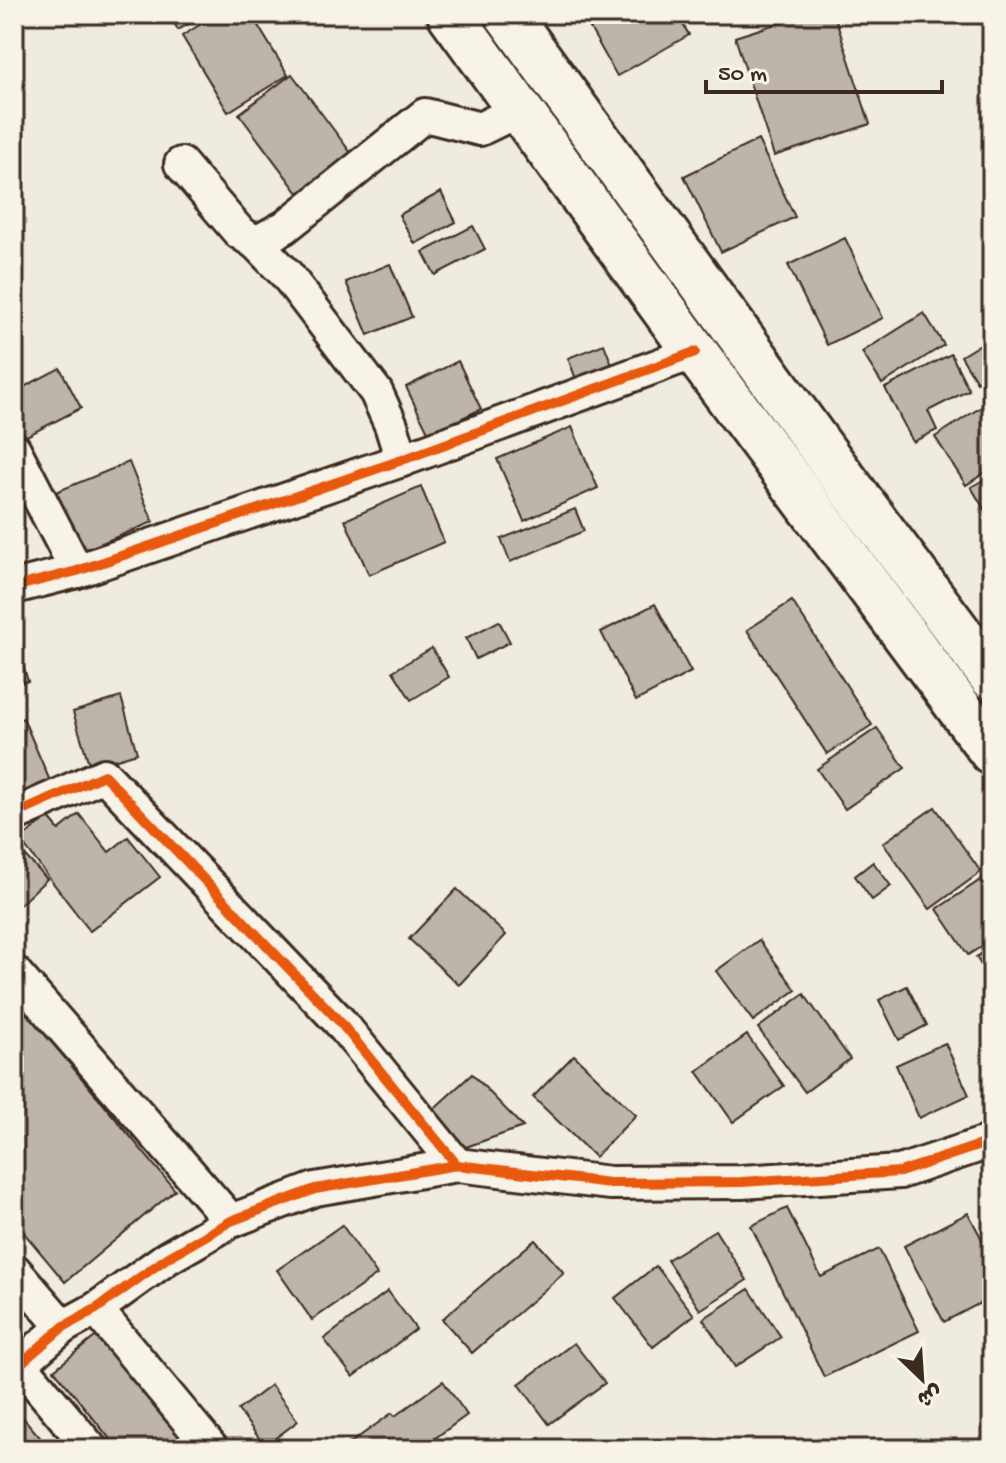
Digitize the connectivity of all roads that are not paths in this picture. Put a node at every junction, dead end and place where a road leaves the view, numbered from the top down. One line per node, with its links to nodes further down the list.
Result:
1 (450, 14): 3 (highway)
2 (507, 14): 11 (highway)
3 (519, 110): 5 (street); 6 (highway)
4 (181, 164): 5 (street)
5 (256, 243): 8 (street)
6 (695, 352): 8 (street); 12 (highway)
7 (14, 449): 9 (street)
8 (402, 460): 9 (street)
9 (77, 571): 10 (street)
10 (14, 587)
11 (992, 677)
12 (992, 752)
13 (14, 815): 16 (street)
14 (14, 972): 17 (street)
15 (992, 1141): 16 (street)
16 (457, 1165): 17 (street)
17 (231, 1221): 19 (street)
18 (14, 1270): 20 (street)
19 (96, 1309): 20 (street); 23 (street)
20 (63, 1327): 21 (street)
21 (17, 1365): 22 (street)
22 (91, 1449)
23 (212, 1449)

